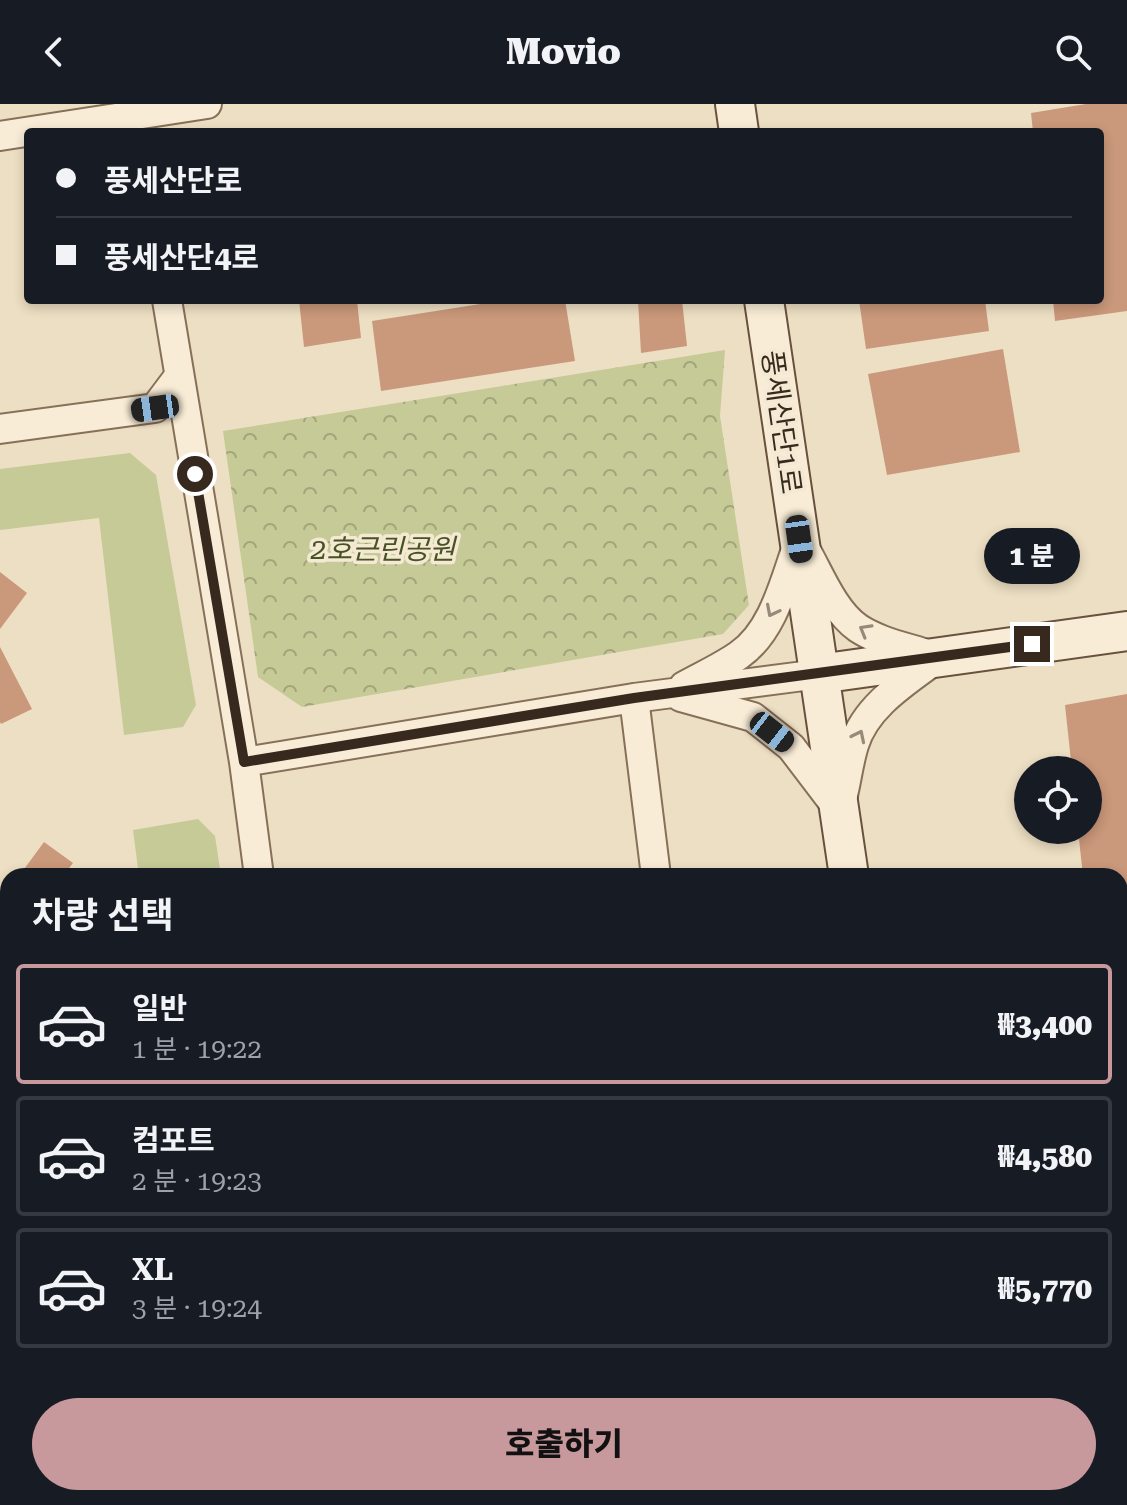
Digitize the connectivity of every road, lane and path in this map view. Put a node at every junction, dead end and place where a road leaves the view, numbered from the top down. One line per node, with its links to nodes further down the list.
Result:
1 (207, 104): 3 (street)
2 (735, 104): 5 (street)
3 (141, 116): 4 (street)
4 (56, 128)
5 (738, 128)
6 (24, 133): 7 (street)
7 (0, 136)
8 (168, 304): 10 (street)
9 (765, 304): 14 (street, 풍세산단1로)
10 (179, 376): 11 (street); 13 (street)
11 (155, 408): 12 (street); 13 (street)
12 (0, 429)
13 (191, 446): 20 (street)
14 (799, 539): 16 (street, one-way to 14); 17 (street, 풍세산단1로); 18 (street, one-way to 18)
15 (1127, 631): 16 (street)
16 (938, 658): 17 (street); 21 (street, one-way to 16)
17 (819, 674): 18 (street); 21 (street, 풍세산단1로)
18 (669, 694): 19 (street); 21 (street)
19 (634, 698): 20 (street); 23 (street)
20 (244, 762): 22 (street)
21 (840, 811): 24 (street, 풍세산단1로)
22 (258, 868)
23 (655, 868)
24 (848, 868)

